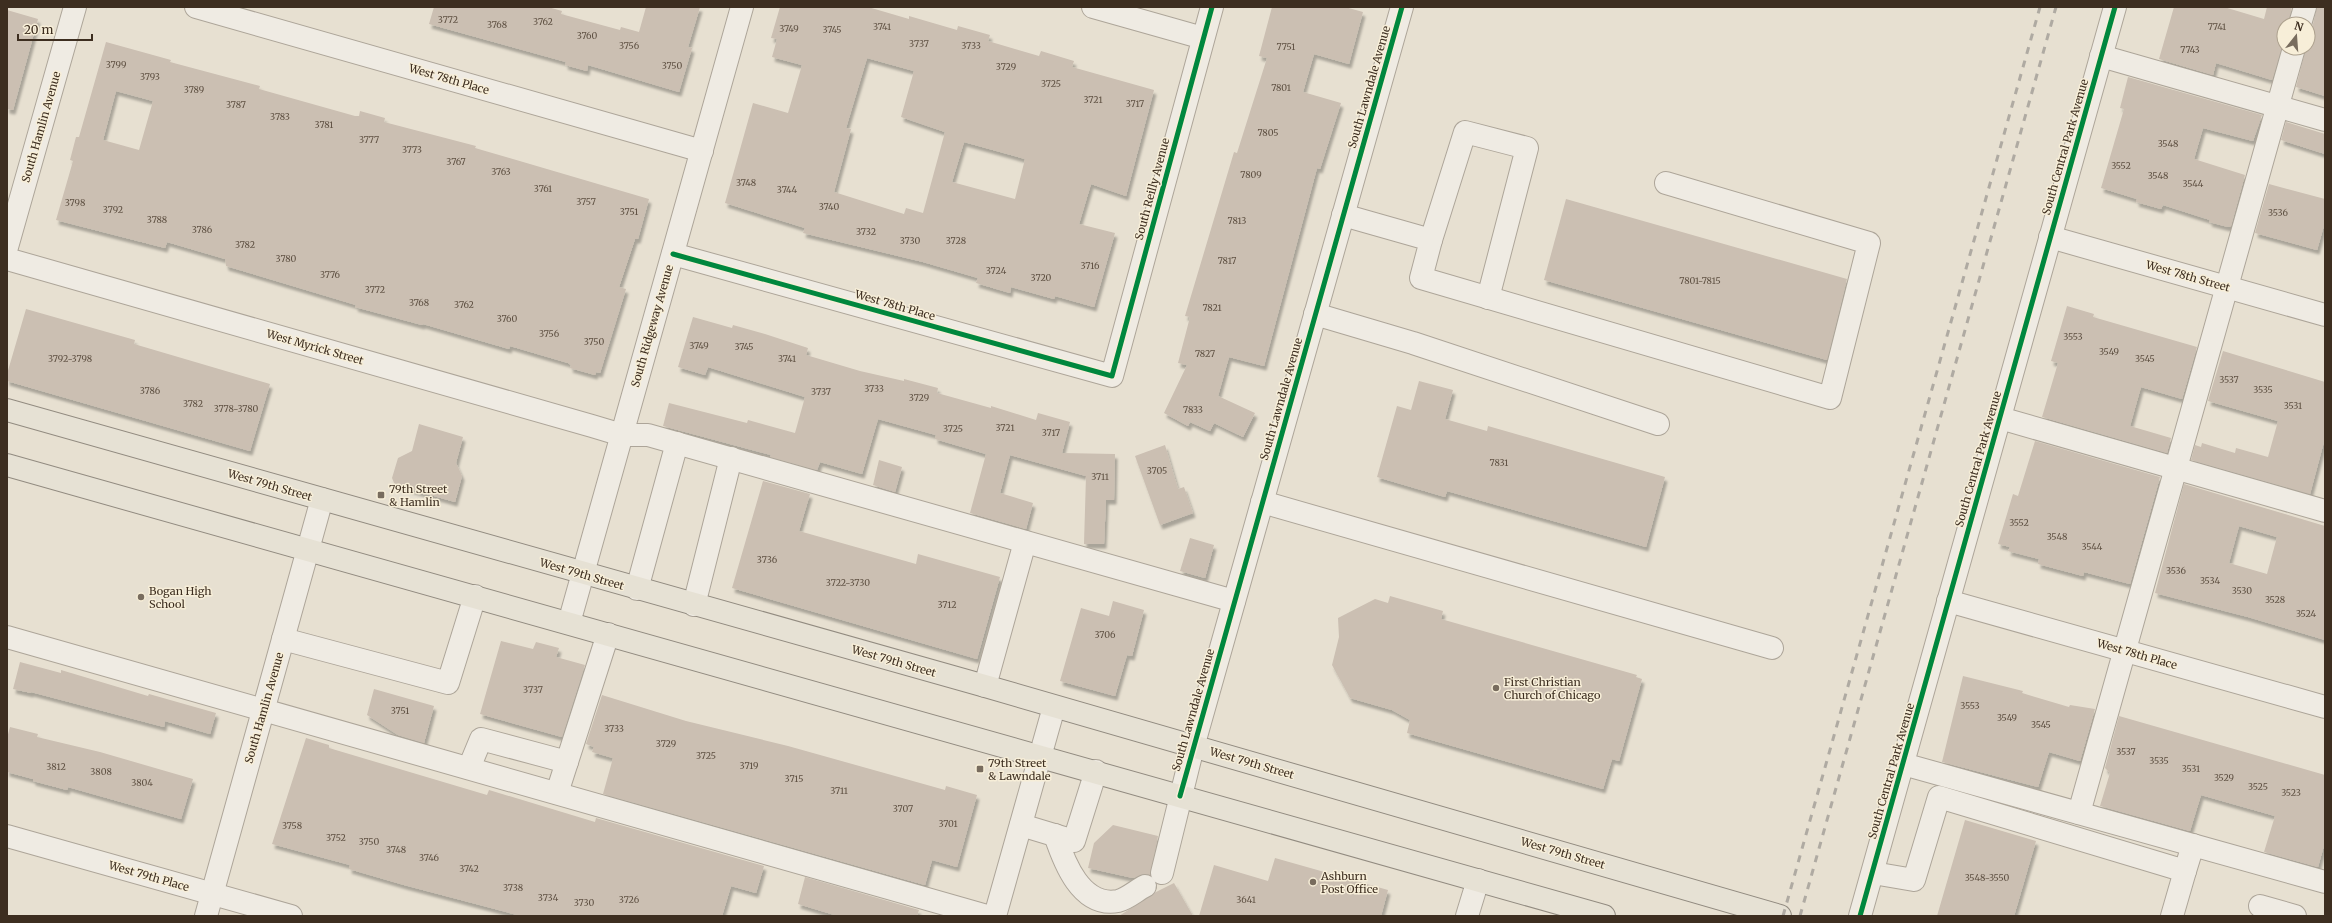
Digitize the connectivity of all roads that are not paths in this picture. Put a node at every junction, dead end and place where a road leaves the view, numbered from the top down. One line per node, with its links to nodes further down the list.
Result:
1 (75, 7): 18 (street, South Hamlin Avenue)
2 (196, 7): 13 (street, West 78th Place)
3 (742, 7): 13 (street, South Ridgeway Avenue)
4 (1093, 7): 8 (street)
5 (1212, 7): 8 (street, South Reilly Avenue)
6 (1402, 7): 15 (street, South Lawndale Avenue)
7 (2115, 7): 9 (street, South Central Park Avenue)
8 (1203, 38): 25 (street, South Reilly Avenue)
9 (2101, 56): 11 (street); 16 (street, South Central Park Avenue)
10 (2292, 56): 11 (street)
11 (2278, 106): 12 (street); 21 (street)
12 (2325, 120)
13 (702, 151): 19 (street, South Ridgeway Avenue)
14 (1666, 183): 22 (street)
15 (1343, 215): 17 (street); 23 (street, South Lawndale Avenue)
16 (2050, 237): 21 (street, West 78th Street); 27 (street, South Central Park Avenue)
17 (1431, 240): 22 (street); 22 (street)
18 (7, 247)
19 (673, 254): 25 (street, West 78th Place); 29 (street, South Ridgeway Avenue)
20 (7, 259): 29 (street, West Myrick Street)
21 (2227, 287): 24 (street, West 78th Street); 33 (street)
22 (1488, 298)
23 (1315, 314): 28 (street); 35 (street, South Lawndale Avenue)
24 (2325, 315)
25 (1112, 376)
26 (7, 410): 34 (main road, West 79th Street)
27 (2000, 418): 33 (street); 43 (street, South Central Park Avenue)
28 (1658, 424)
29 (622, 434): 30 (street, West Myrick Street); 39 (street, South Ridgeway Avenue)
30 (677, 443): 31 (street, West Myrick Street); 40 (street)
31 (731, 458): 37 (street, West Myrick Street); 44 (street)
32 (7, 465): 38 (main road)
33 (2176, 467): 36 (street); 50 (street)
34 (322, 499): 38 (street, South Hamlin Avenue); 39 (main road, West 79th Street)
35 (1262, 502): 42 (street, South Lawndale Avenue); 49 (street)
36 (2325, 510)
37 (1025, 542): 42 (street, West Myrick Street); 51 (street)
38 (308, 549): 41 (main road); 48 (street, South Hamlin Avenue)
39 (583, 574): 40 (main road, West 79th Street); 45 (street, South Ridgeway Avenue)
40 (637, 589): 44 (main road, West 79th Street)
41 (476, 596): 45 (main road); 48 (street)
42 (1234, 601): 55 (street, South Lawndale Avenue)
43 (1948, 601): 50 (street, West 78th Place); 58 (street, South Central Park Avenue)
44 (694, 605): 51 (main road, West 79th Street)
45 (569, 623): 46 (main road)
46 (608, 634): 56 (main road); 57 (street)
47 (7, 637): 54 (street)
48 (283, 639): 54 (street, South Hamlin Avenue)
49 (1772, 648)
50 (2125, 651): 53 (street, West 78th Place); 63 (street)
51 (985, 686): 52 (main road, West 79th Street)
52 (1054, 707): 55 (main road, West 79th Street); 56 (street)
53 (2325, 707)
54 (264, 709): 59 (street); 74 (street, South Hamlin Avenue)
55 (1193, 746): 62 (street, South Lawndale Avenue); 82 (main road, West 79th Street)
56 (1040, 756): 60 (main road); 64 (street)
57 (567, 762): 59 (street); 61 (street)
58 (1903, 764): 63 (street); 70 (street, South Central Park Avenue)
59 (469, 768): 61 (street)
60 (1096, 771): 62 (main road); 65 (street)
61 (557, 793): 78 (street)
62 (1180, 796): 69 (street, South Lawndale Avenue); 71 (main road)
63 (2079, 813): 67 (street)
64 (1021, 825): 65 (street); 79 (street)
65 (1054, 835): 73 (street)
66 (7, 836): 74 (street, West 79th Place)
67 (2193, 845): 68 (street); 72 (street)
68 (2185, 871): 70 (street); 84 (street)
69 (1162, 873)
70 (1873, 873): 83 (street, South Central Park Avenue)
71 (1478, 880): 80 (street); 81 (main road)
72 (2325, 882)
73 (1145, 886)
74 (212, 894): 76 (street, South Hamlin Avenue); 77 (street, West 79th Place)
75 (2260, 906): 85 (street)
76 (206, 916)
77 (291, 916)
78 (987, 916)
79 (995, 916)
80 (1467, 916)
81 (1604, 916)
82 (1780, 916)
83 (1860, 916)
84 (2172, 916)
85 (2295, 916)

